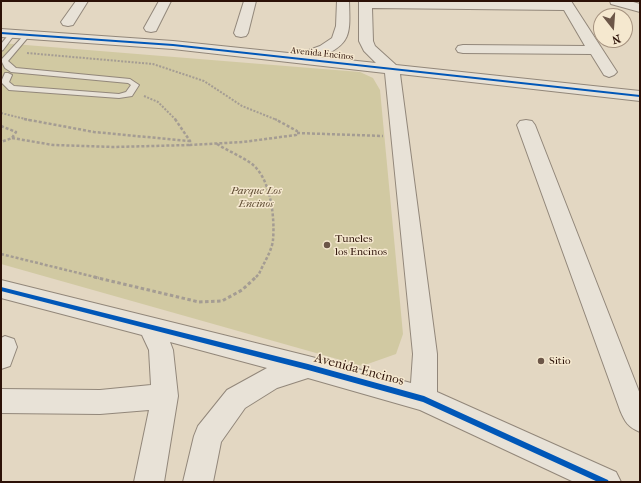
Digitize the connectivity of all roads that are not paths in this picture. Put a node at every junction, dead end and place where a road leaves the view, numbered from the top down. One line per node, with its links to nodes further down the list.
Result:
1 (82, 1): 9 (street)
2 (165, 1): 10 (street)
3 (250, 1): 12 (street)
4 (343, 1): 18 (street)
5 (616, 1): 8 (street)
6 (365, 3): 7 (street); 20 (street)
7 (566, 3): 17 (street)
8 (640, 8)
9 (68, 22)
10 (151, 28)
11 (7, 33): 13 (street, Avenida Encinos); 14 (lane)
12 (241, 33)
13 (27, 35): 18 (street, Avenida Encinos); 21 (lane)
14 (1, 49)
15 (463, 49): 16 (street)
16 (500, 49): 17 (street); 19 (street)
17 (595, 50): 22 (street)
18 (299, 60): 20 (street, Avenida Encinos)
19 (506, 63)
20 (392, 69): 24 (street, Avenida Encinos); 30 (street)
21 (20, 71): 23 (lane); 23 (lane)
22 (608, 72)
23 (5, 74)
24 (640, 96)
25 (526, 125): 32 (street)
26 (1, 290): 27 (street, Avenida Encinos)
27 (151, 327): 28 (street, Avenida Encinos); 29 (street)
28 (308, 367): 30 (street, Avenida Encinos); 34 (street)
29 (165, 396): 31 (street); 33 (street)
30 (424, 399): 35 (street, Avenida Encinos)
31 (1, 401)
32 (640, 419)
33 (149, 482)
34 (198, 482)
35 (606, 482)

